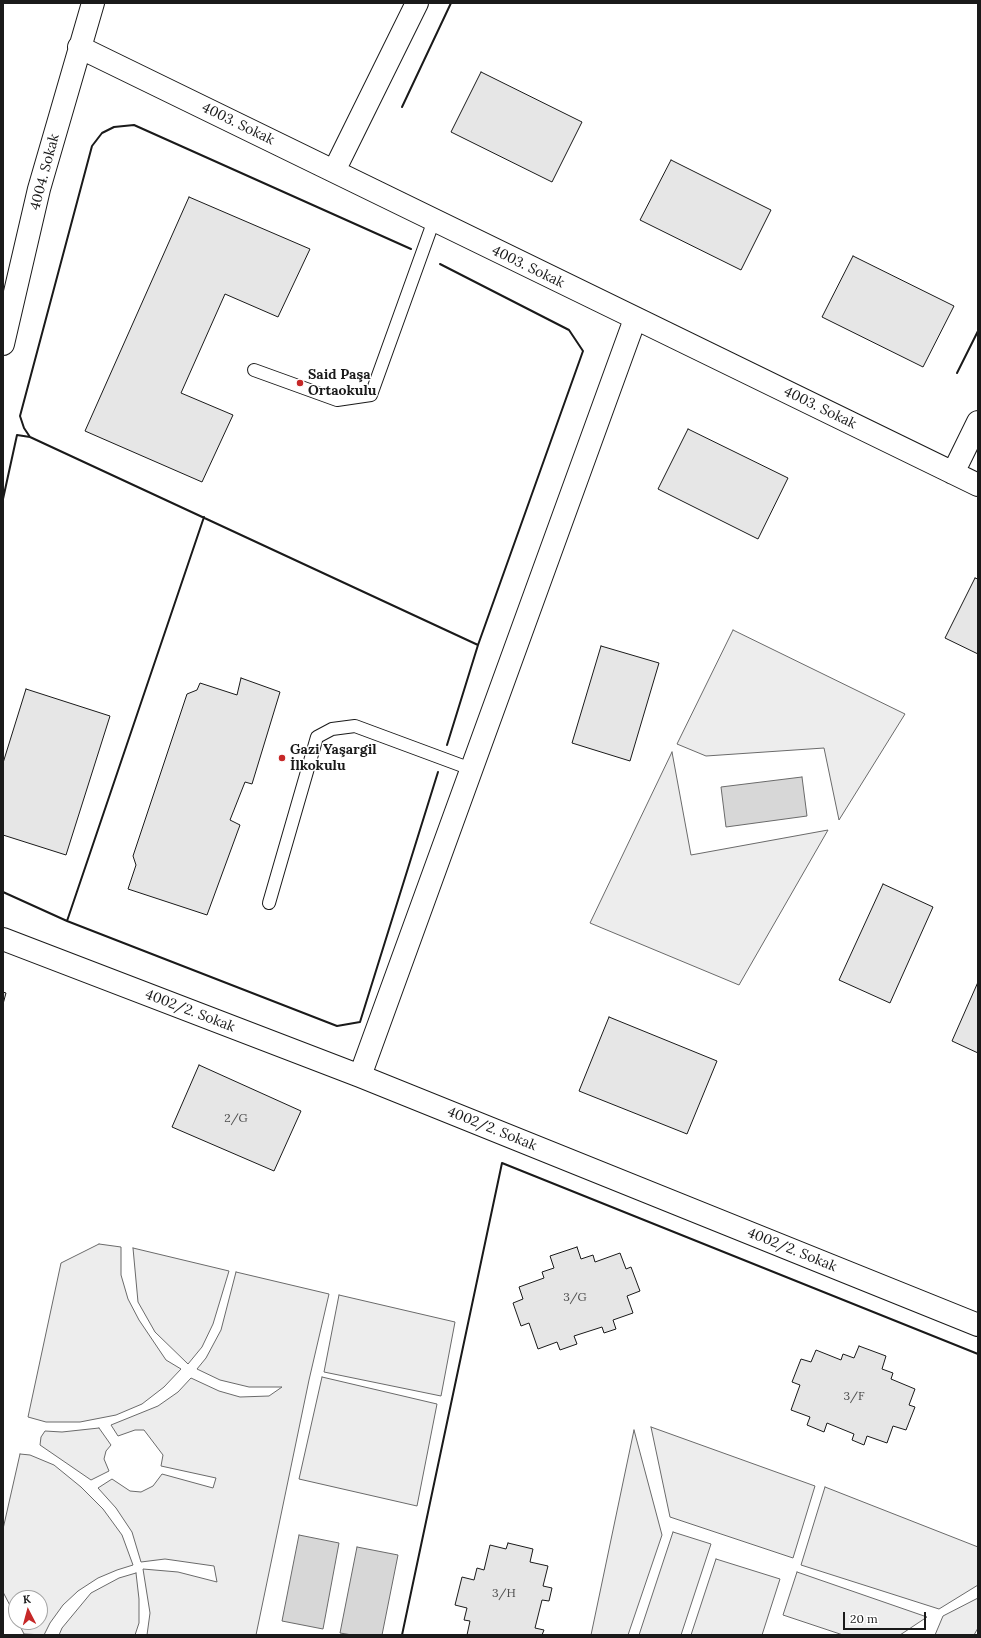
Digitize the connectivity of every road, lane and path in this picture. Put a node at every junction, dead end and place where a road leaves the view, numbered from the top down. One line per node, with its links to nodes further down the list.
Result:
1 (93, 3): 3 (street, 4004. Sokak)
2 (417, 3): 4 (street)
3 (80, 47): 4 (street, 4003. Sokak); 7 (street, 4004. Sokak)
4 (334, 171): 5 (street, 4003. Sokak)
5 (434, 220): 6 (street, 4003. Sokak); 8 (lane)
6 (634, 319): 10 (street, 4003. Sokak); 12 (street)
7 (3, 344)
8 (254, 370)
9 (978, 422): 10 (street)
10 (953, 473): 11 (street, 4003. Sokak)
11 (978, 485)
12 (471, 769): 13 (lane); 15 (street)
13 (270, 903)
14 (3, 939): 15 (street, 4002/2. Sokak)
15 (360, 1076): 16 (street, 4002/2. Sokak)
16 (978, 1324)

